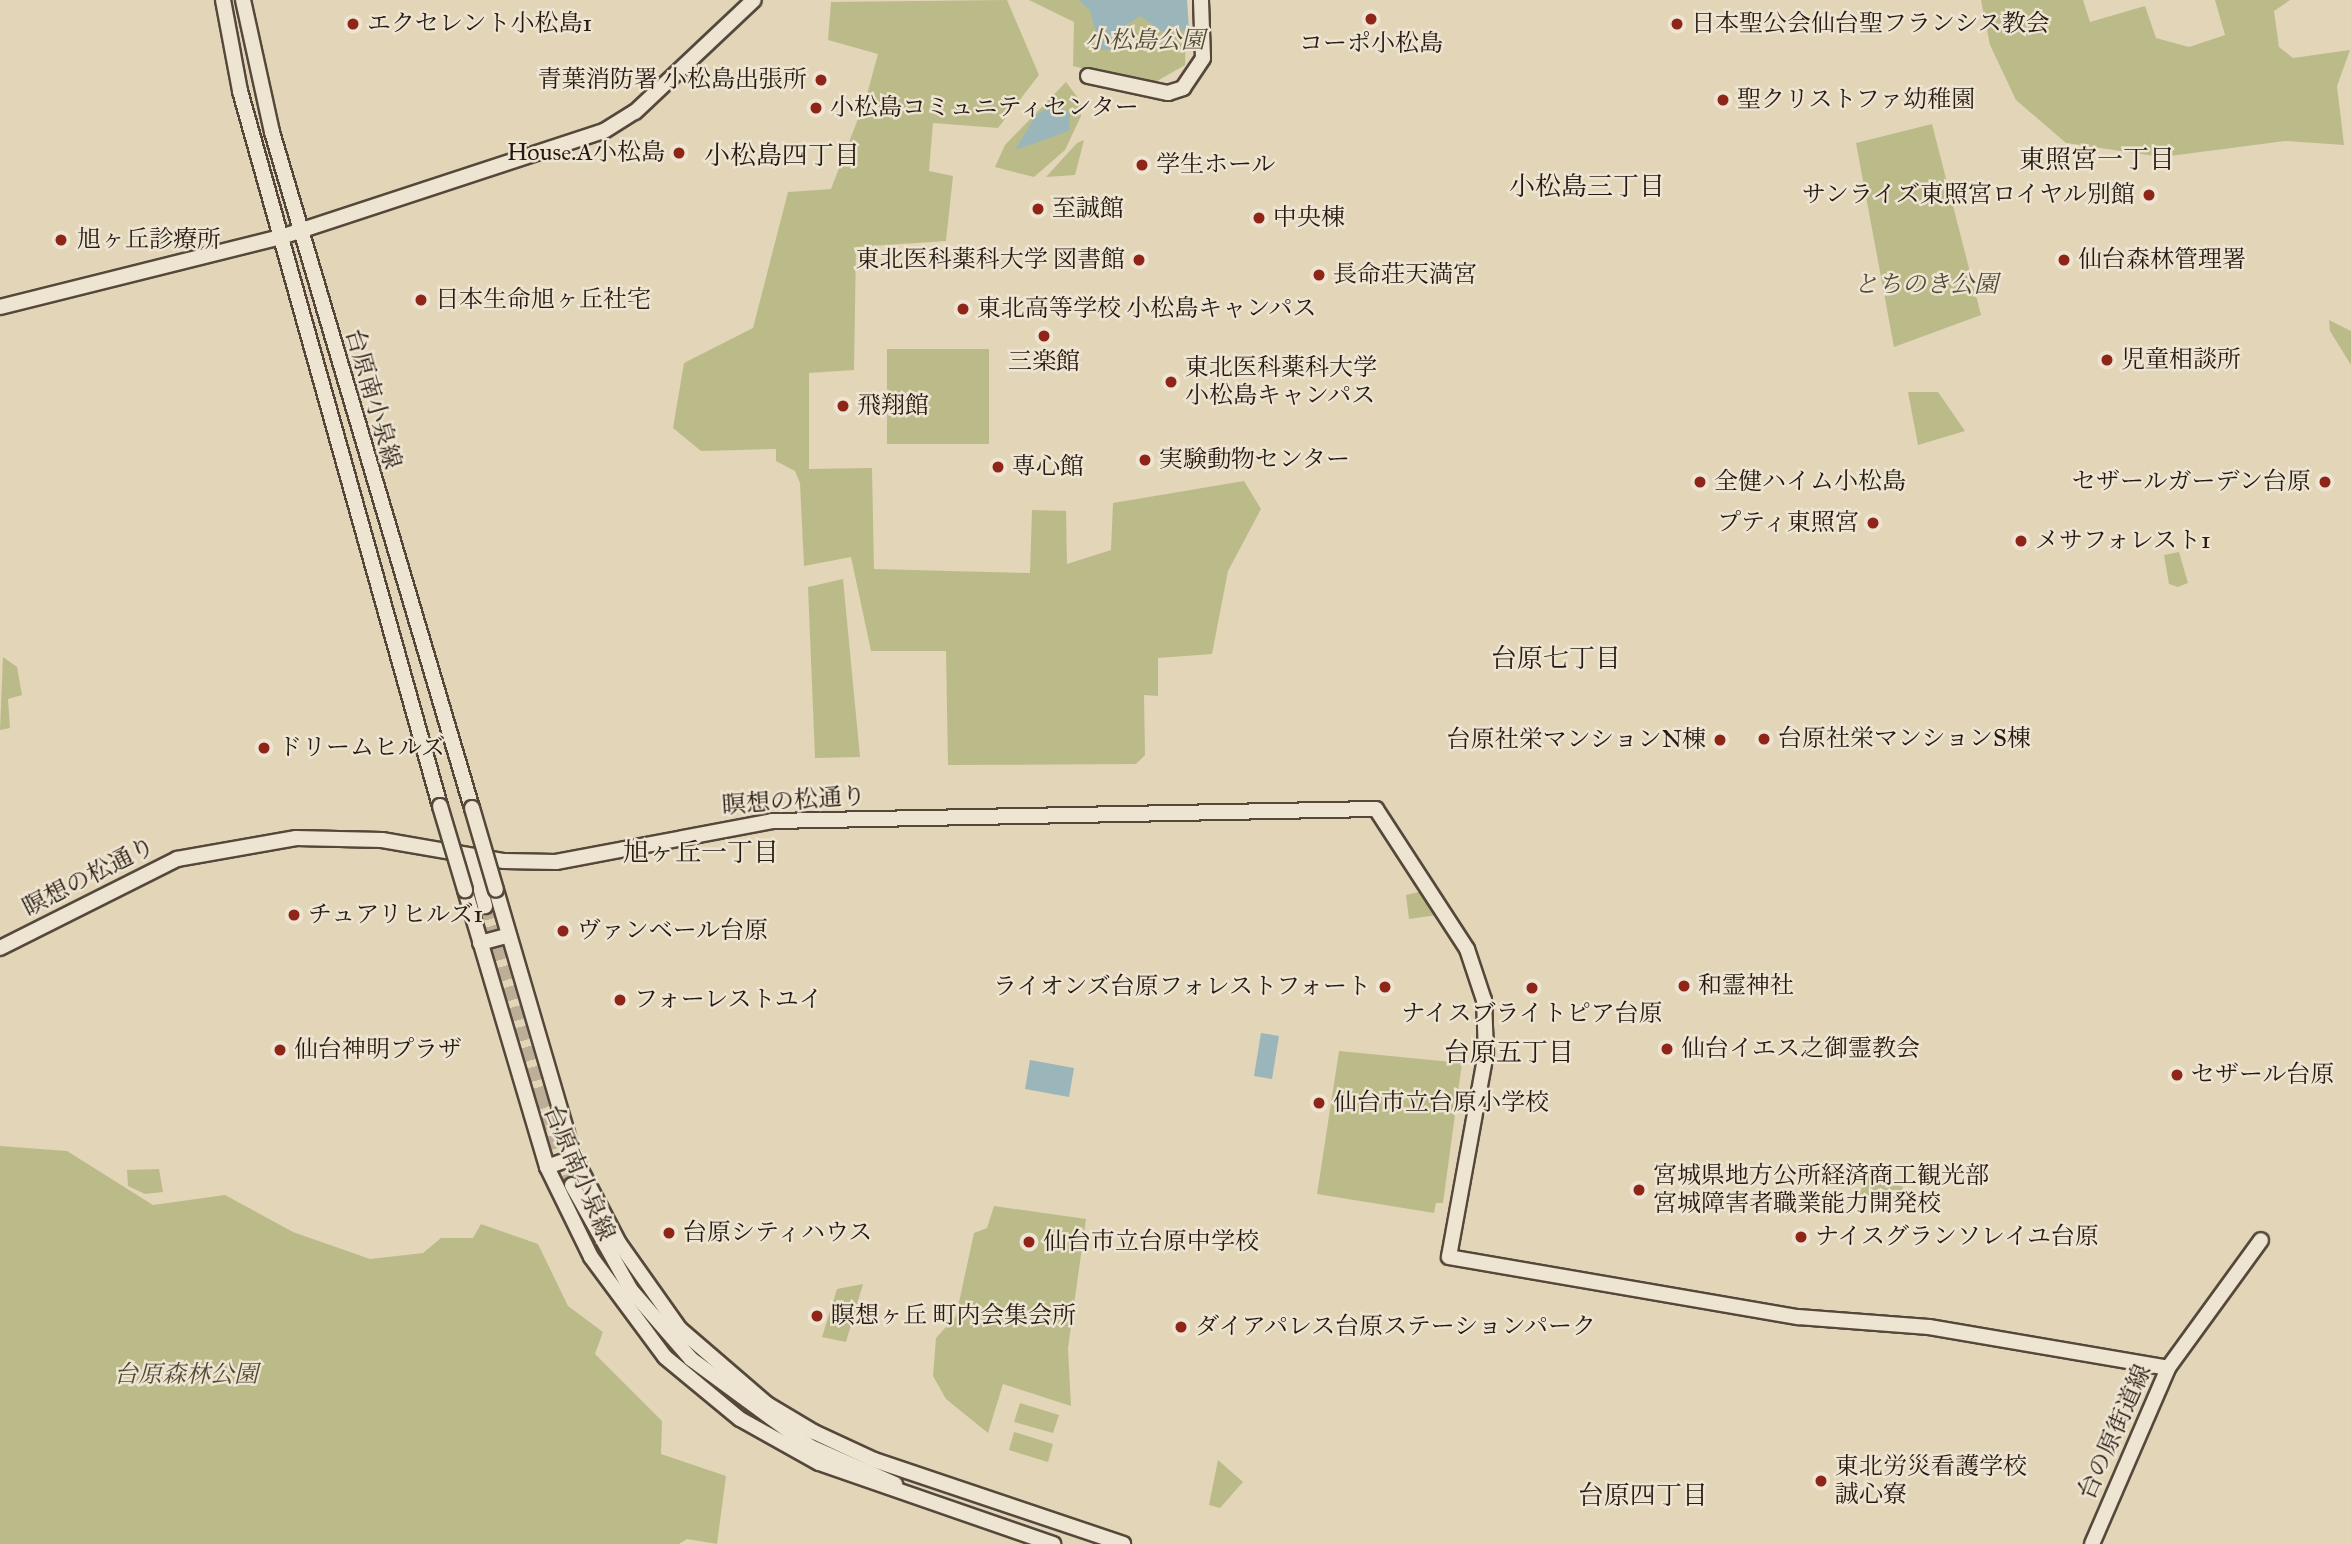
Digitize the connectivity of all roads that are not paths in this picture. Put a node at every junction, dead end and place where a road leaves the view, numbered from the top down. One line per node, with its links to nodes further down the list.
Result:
1 (223, 0): 6 (street, 台原南小泉線)
2 (243, 0): 5 (street, 台原南小泉線)
3 (754, 0): 8 (street)
4 (1201, 0): 7 (street)
5 (246, 20): 6 (street); 8 (street, 台原南小泉線)
6 (226, 23): 9 (street, 台原南小泉線)
7 (1088, 76)
8 (301, 231): 9 (street); 13 (street, 台原南小泉線, bridge)
9 (281, 237): 10 (street); 14 (street, 台原南小泉線, bridge)
10 (0, 307)
11 (472, 856): 12 (street); 15 (street, 瞑想の松通り); 20 (street, 瞑想の松通り)
12 (485, 906)
13 (509, 934): 14 (street); 16 (street, 台原南小泉線)
14 (480, 943): 17 (street, 台原南小泉線)
15 (0, 948)
16 (574, 1157): 17 (street); 22 (street, 台原南小泉線)
17 (547, 1167): 23 (street, 台原南小泉線)
18 (572, 1185): 21 (street)
19 (2260, 1240): 20 (street, 台の原街道線)
20 (2168, 1367): 26 (street, 台の原街道線)
21 (769, 1418): 22 (street); 23 (street)
22 (862, 1455): 25 (street)
23 (911, 1494): 24 (street, 台原南小泉線)
24 (1053, 1544)
25 (1123, 1544)
26 (2092, 1544)

